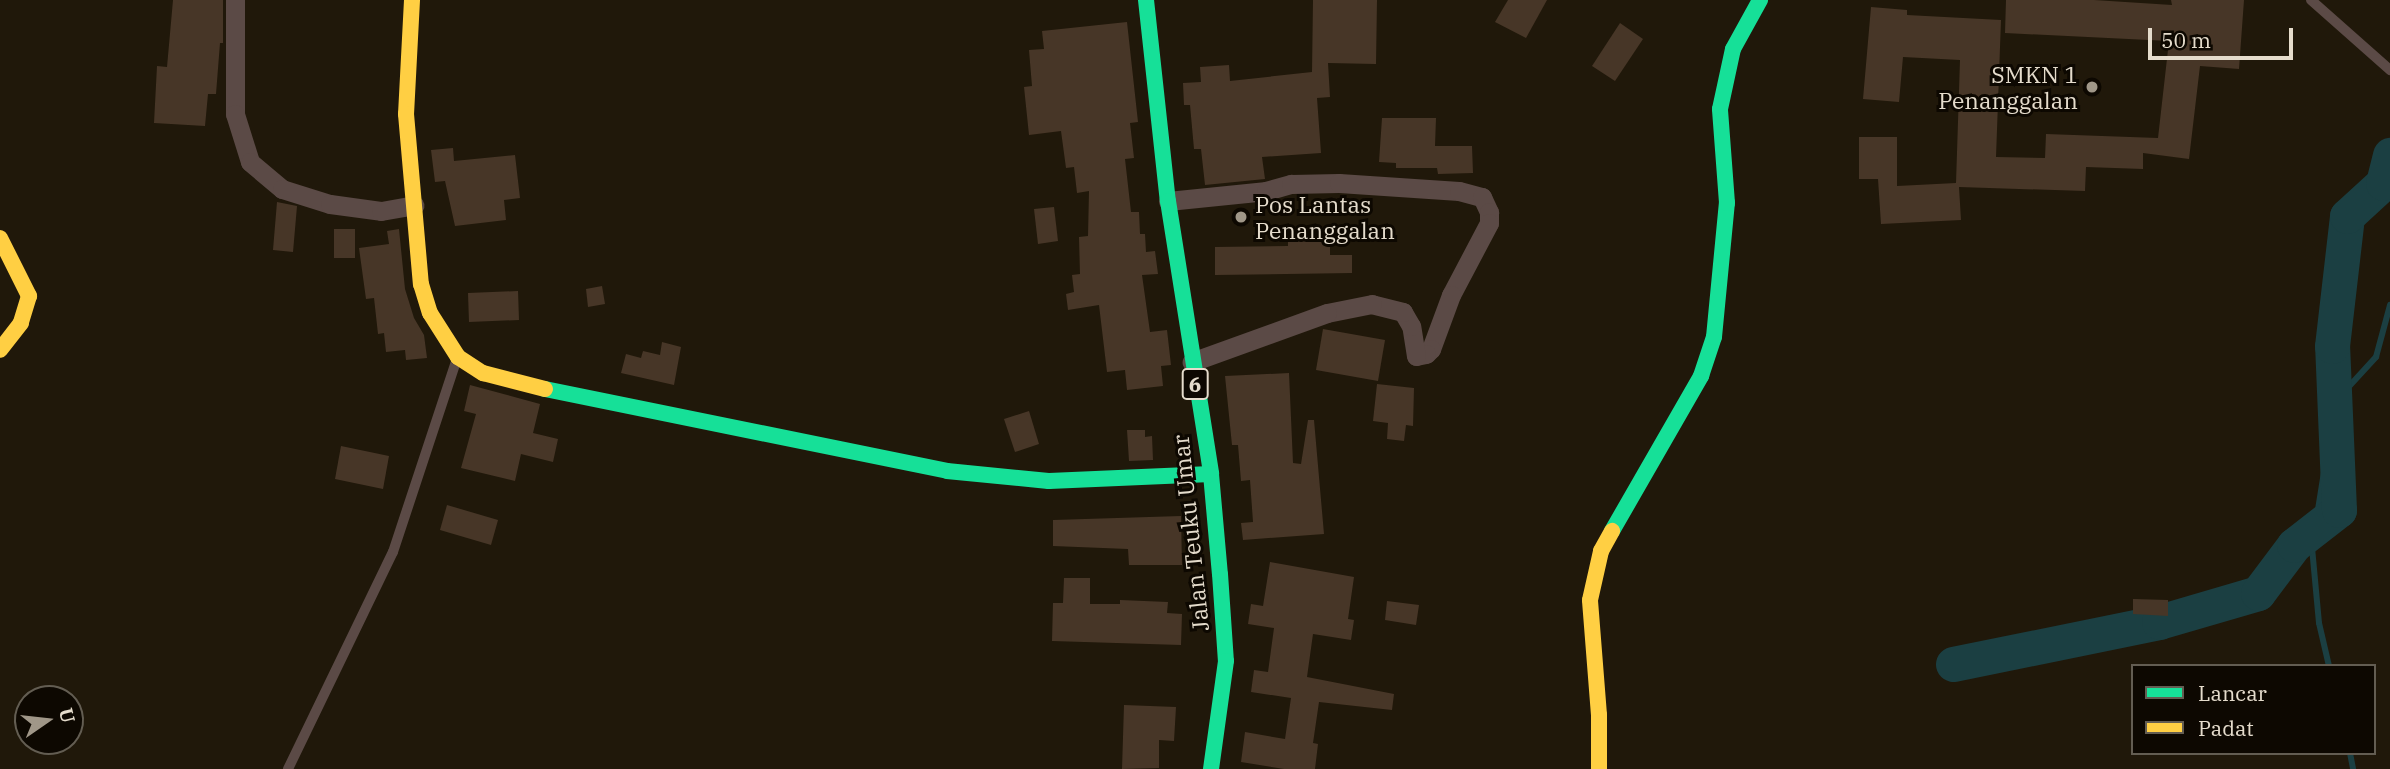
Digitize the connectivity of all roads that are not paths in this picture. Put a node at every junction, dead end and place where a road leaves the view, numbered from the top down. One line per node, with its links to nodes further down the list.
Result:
1 (235, 0): 8 (street)
2 (412, 0): 8 (main road)
3 (1146, 0): 7 (main road, Jalan Teuku Umar / 6)
4 (1760, 0): 16 (main road)
5 (2311, 0): 6 (lane)
6 (2390, 70)
7 (1168, 201): 12 (main road, Jalan Teuku Umar / 6); 12 (street)
8 (414, 205): 11 (main road)
9 (0, 238): 10 (main road)
10 (0, 350)
11 (457, 357): 13 (main road); 14 (lane)
12 (1192, 362): 13 (main road, Jalan Teuku Umar / 6)
13 (1211, 474): 15 (main road, Jalan Teuku Umar / 6)
14 (288, 769)
15 (1211, 769)
16 (1599, 769)

